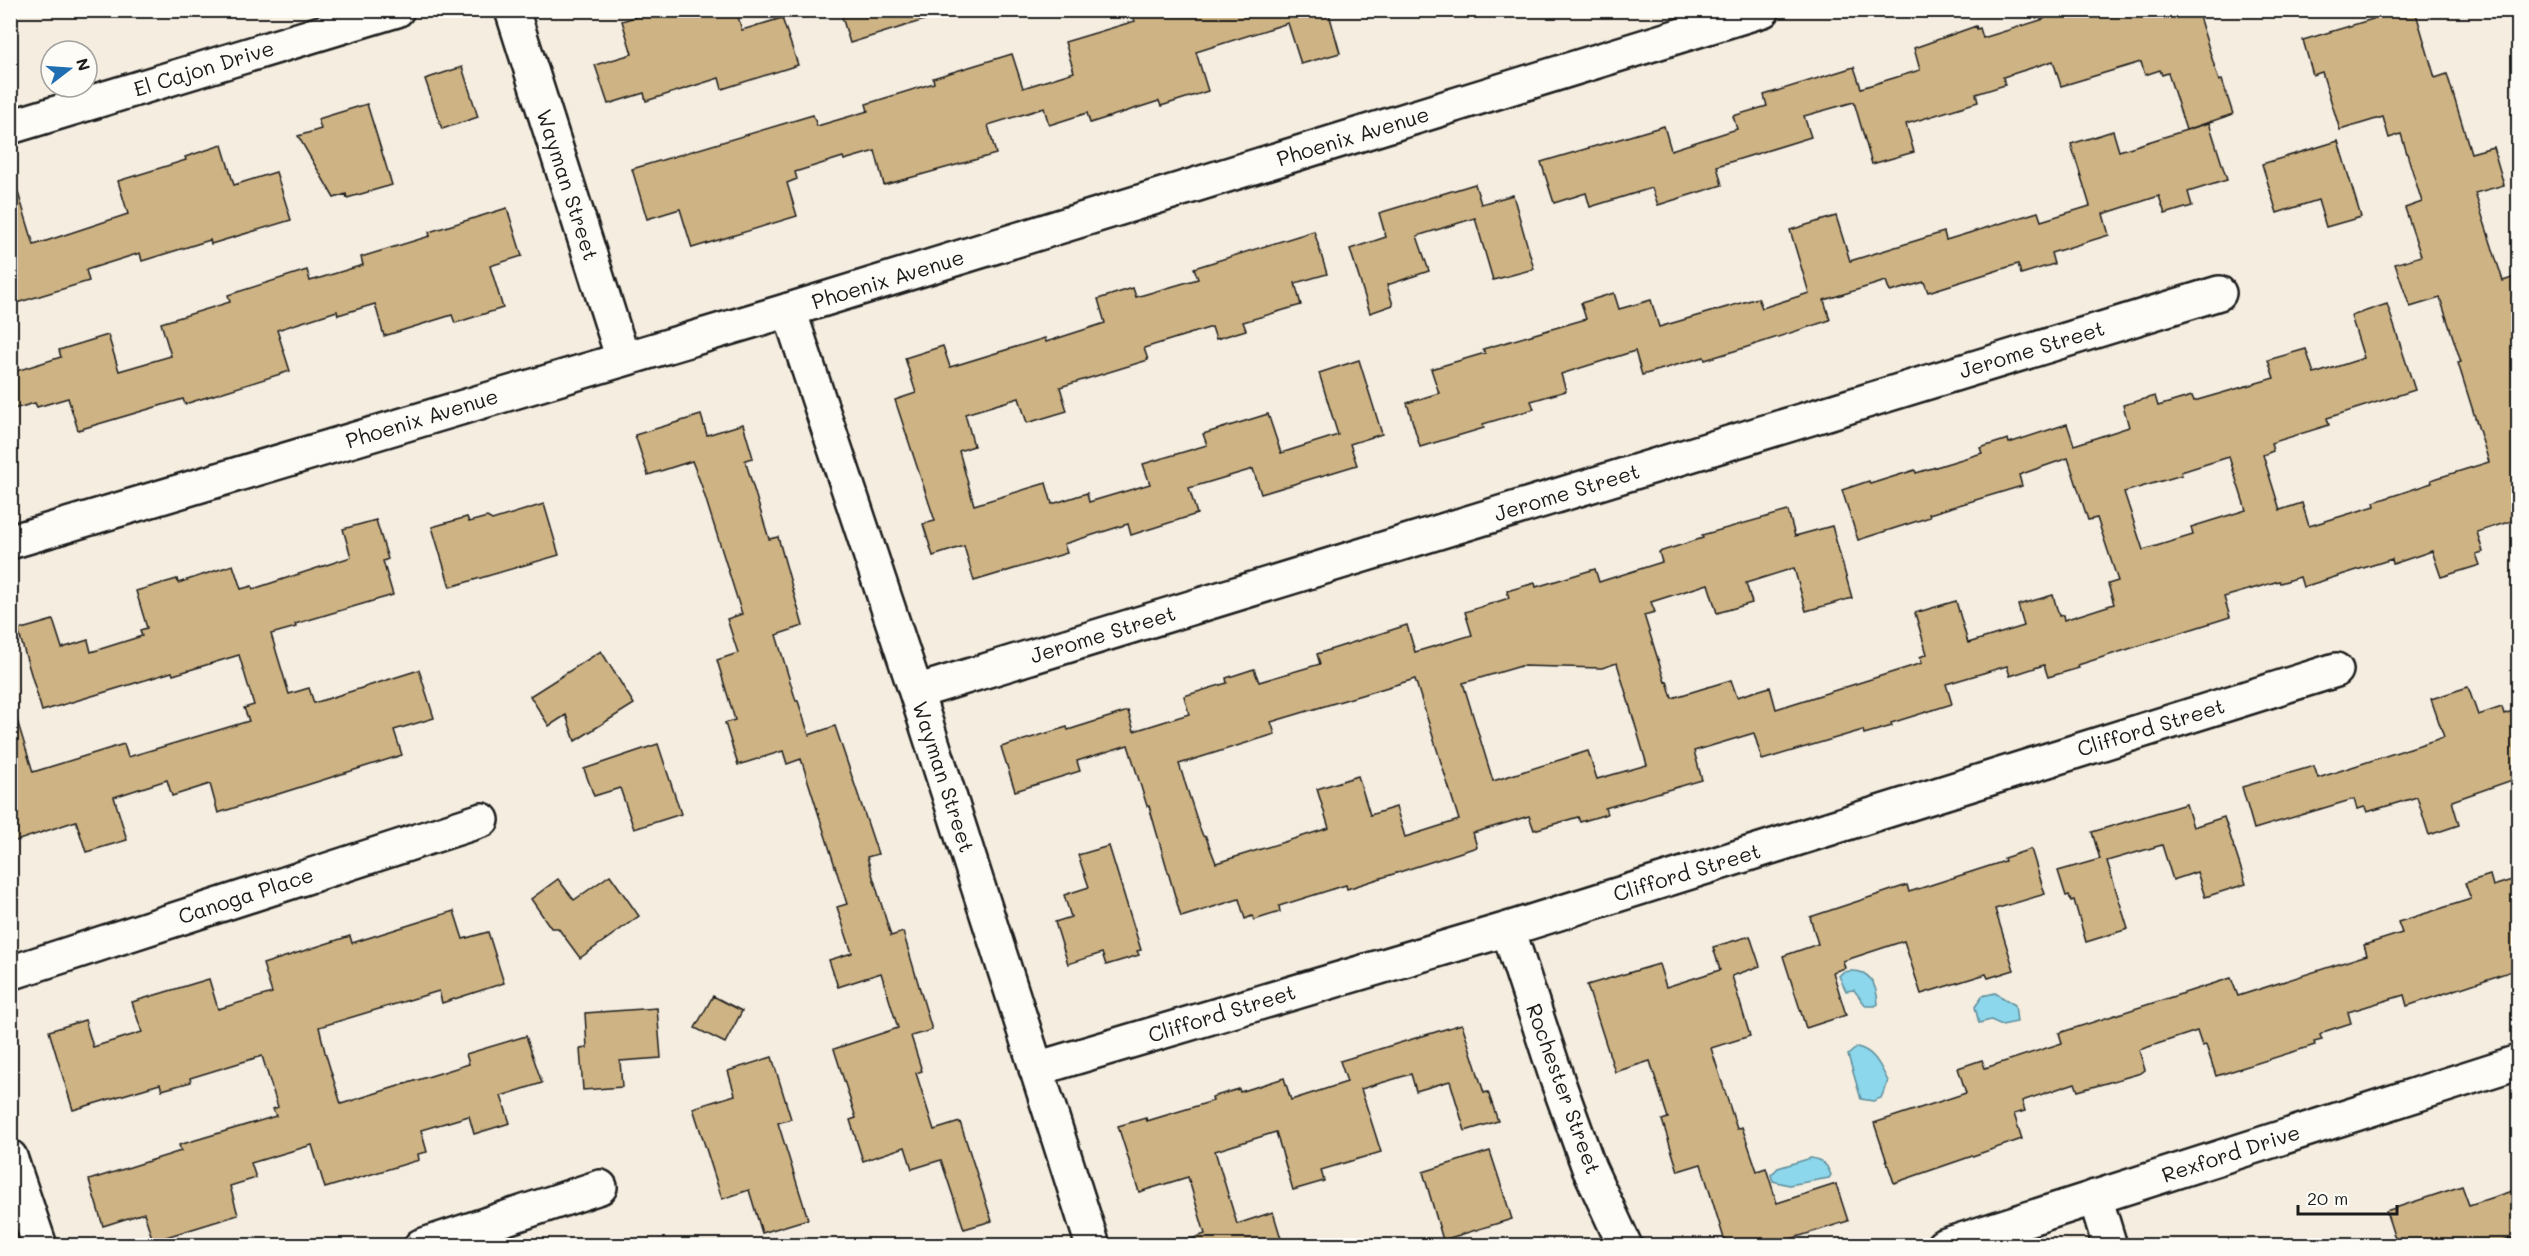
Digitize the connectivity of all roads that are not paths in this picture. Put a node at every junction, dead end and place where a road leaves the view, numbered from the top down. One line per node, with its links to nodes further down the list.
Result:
1 (397, 10): 4 (street, El Cajon Drive)
2 (512, 10): 7 (street, Wayman Street)
3 (1763, 10): 6 (street, Phoenix Avenue)
4 (10, 128)
5 (2218, 293): 10 (street, Jerome Street)
6 (789, 310): 7 (street, Phoenix Avenue); 10 (street, Wayman Street)
7 (623, 359): 8 (street, Phoenix Avenue)
8 (10, 542)
9 (2336, 670): 12 (street, Clifford Street)
10 (916, 692): 15 (street, Wayman Street)
11 (482, 820): 13 (street, Canoga Place)
12 (1508, 929): 15 (street, Clifford Street); 22 (street, Rochester Street)
13 (10, 973)
14 (2518, 1062): 18 (street, Rexford Drive)
15 (1036, 1069): 21 (street, Wayman Street)
16 (10, 1157): 19 (street)
17 (600, 1187): 20 (street)
18 (2095, 1197): 23 (street, Rexford Drive); 24 (street)
19 (40, 1245)
20 (421, 1245)
21 (1093, 1245)
22 (1625, 1245)
23 (1943, 1245)
24 (2110, 1245)

